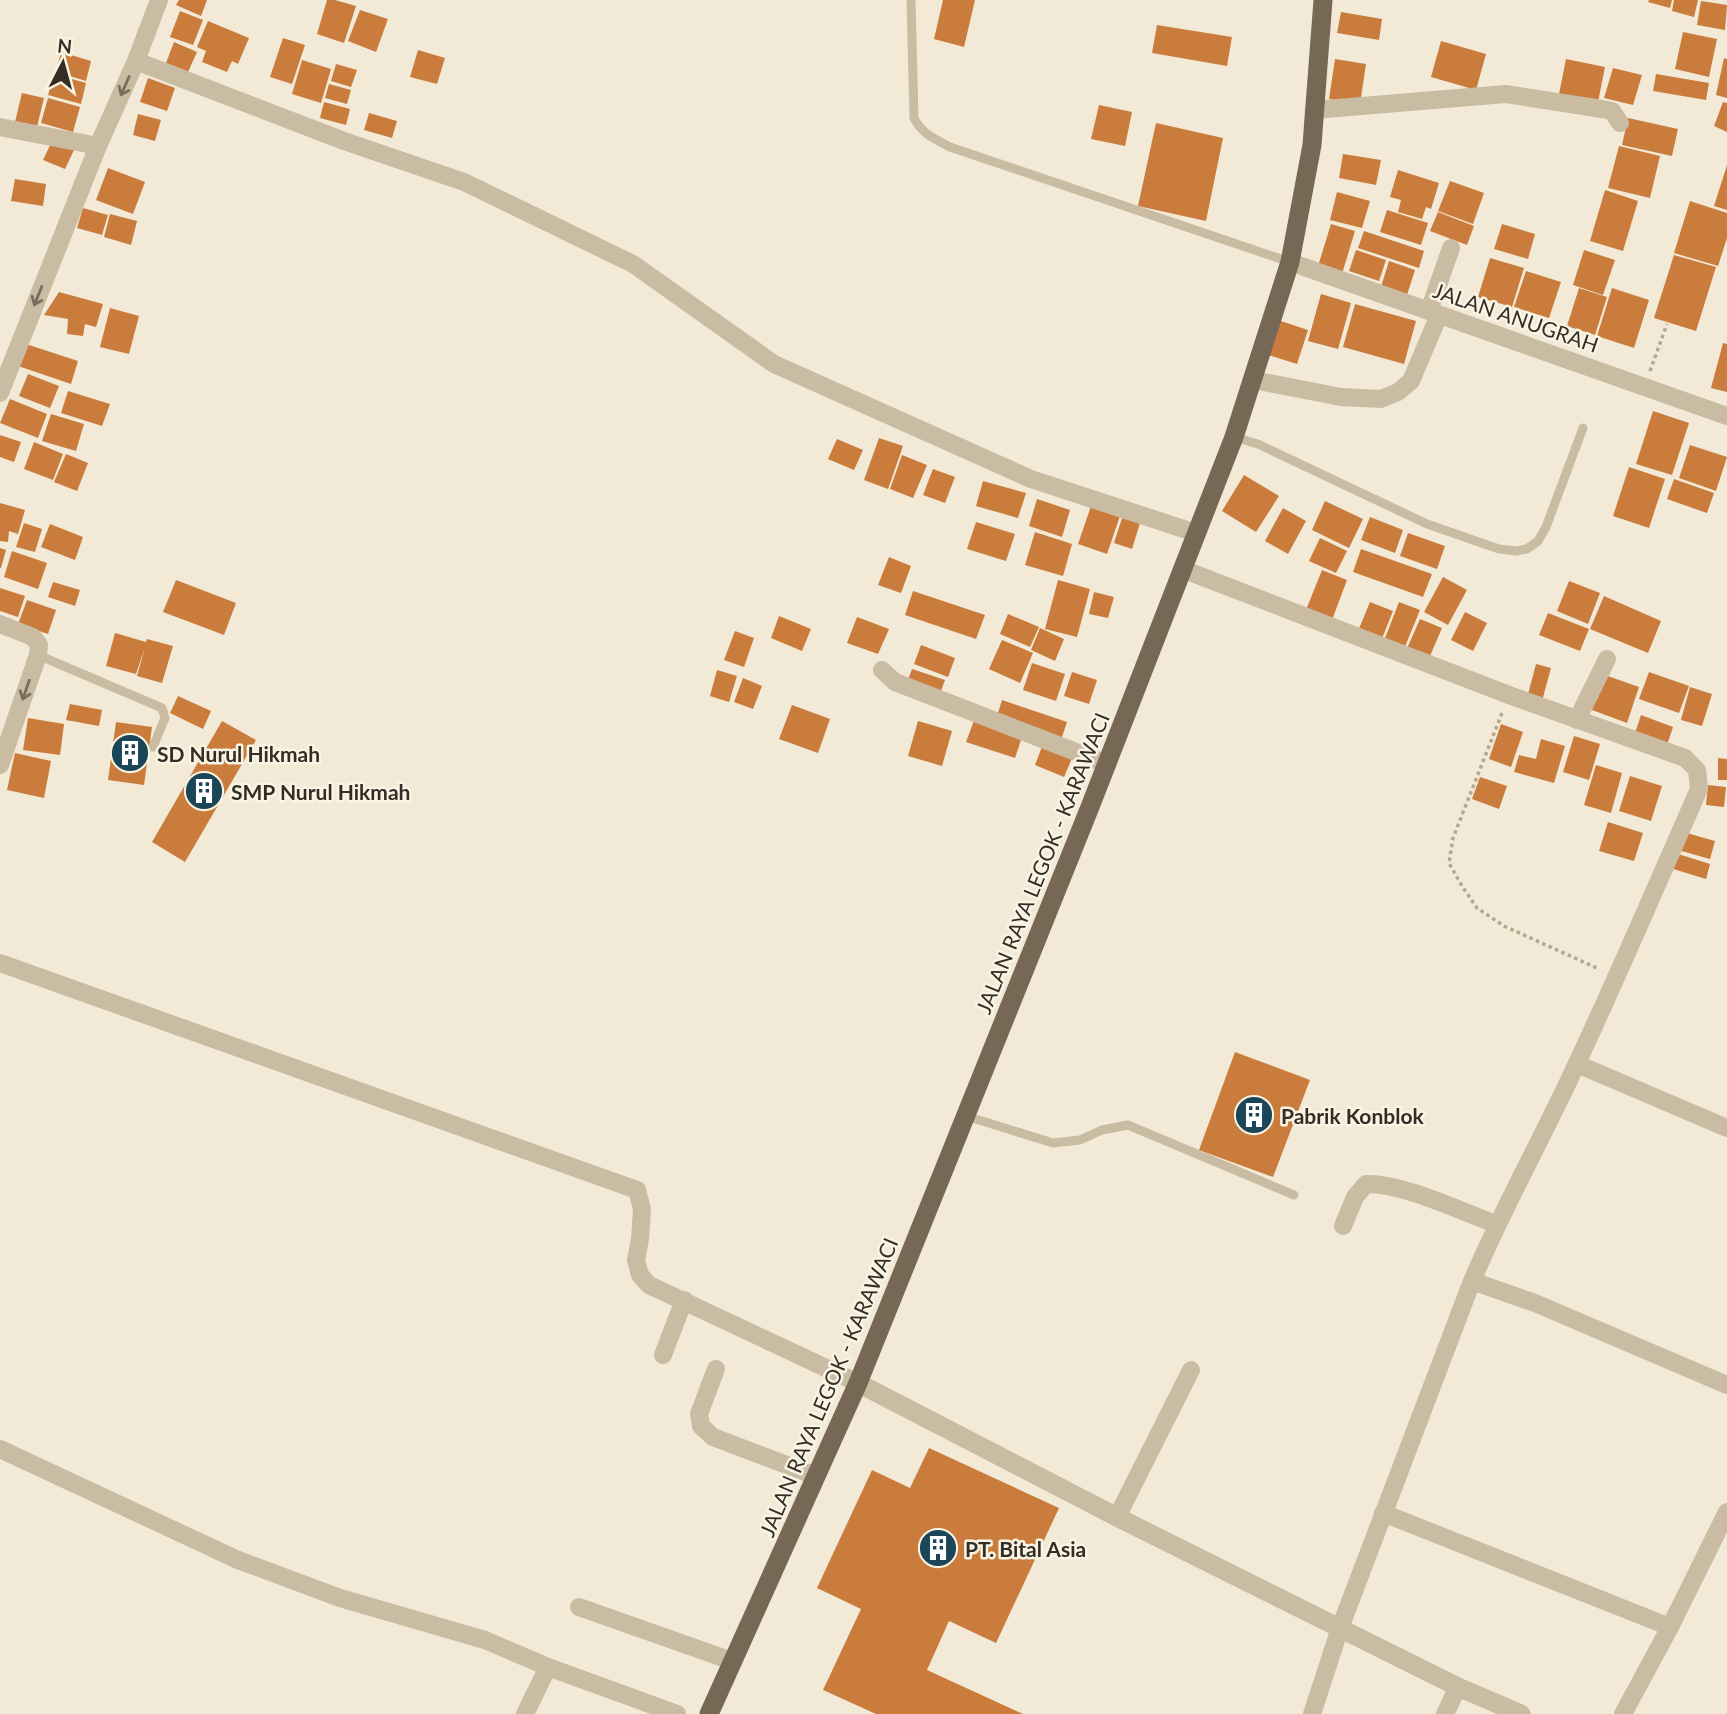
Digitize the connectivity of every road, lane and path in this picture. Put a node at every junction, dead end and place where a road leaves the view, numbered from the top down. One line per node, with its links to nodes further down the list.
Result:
1 (159, 0): 4 (street)
2 (911, 0): 10 (lane)
3 (1322, 0): 5 (main road, JALAN RAYA LEGOK - KARAWACI)
4 (136, 61): 8 (street, one-way to 8); 19 (street)
5 (1314, 110): 6 (street); 10 (main road, JALAN RAYA LEGOK - KARAWACI)
6 (1620, 123)
7 (0, 127): 8 (street)
8 (98, 146): 15 (street, one-way to 15)
9 (1451, 248): 11 (street)
10 (1290, 262): 11 (street, JALAN ANUGRAH); 13 (main road, JALAN RAYA LEGOK - KARAWACI)
11 (1434, 313): 13 (street); 14 (street, JALAN ANUGRAH)
12 (1667, 324): 14 (path)
13 (1253, 380): 18 (main road, JALAN RAYA LEGOK - KARAWACI)
14 (1645, 386): 16 (street, JALAN ANUGRAH)
15 (0, 394)
16 (1727, 416)
17 (1583, 428): 18 (lane)
18 (1234, 437): 19 (main road, JALAN RAYA LEGOK - KARAWACI)
19 (1196, 533): 20 (main road, JALAN RAYA LEGOK - KARAWACI)
20 (1182, 569): 25 (street); 28 (main road, JALAN RAYA LEGOK - KARAWACI)
21 (0, 624): 22 (street)
22 (38, 655): 27 (lane); 29 (street, one-way to 29)
23 (1607, 659): 26 (street)
24 (882, 670): 28 (street)
25 (1509, 695): 26 (street); 31 (path)
26 (1577, 720): 31 (street)
27 (153, 747)
28 (1107, 764): 33 (main road, JALAN RAYA LEGOK - KARAWACI)
29 (0, 765)
30 (0, 963): 39 (street)
31 (1617, 977): 32 (street)
32 (1577, 1064): 34 (street); 36 (street)
33 (966, 1116): 35 (lane); 43 (main road, JALAN RAYA LEGOK - KARAWACI)
34 (1727, 1128)
35 (1294, 1195)
36 (1496, 1224): 37 (street); 38 (street)
37 (1343, 1226)
38 (1472, 1281): 44 (street); 48 (street)
39 (684, 1300): 40 (street); 43 (street)
40 (663, 1354)
41 (716, 1369): 46 (street)
42 (1191, 1370): 49 (street)
43 (858, 1383): 46 (main road, JALAN RAYA LEGOK - KARAWACI); 49 (street)
44 (1727, 1385)
45 (0, 1449): 54 (street)
46 (816, 1476): 53 (main road, JALAN RAYA LEGOK - KARAWACI)
47 (1727, 1512): 51 (street)
48 (1383, 1513): 51 (street); 52 (street)
49 (1117, 1517): 52 (street)
50 (579, 1607): 53 (street)
51 (1670, 1627): 62 (street)
52 (1340, 1628): 55 (street); 59 (street)
53 (732, 1661): 58 (main road, JALAN RAYA LEGOK - KARAWACI)
54 (548, 1667): 56 (street); 57 (street)
55 (1458, 1688): 60 (street); 61 (street)
56 (525, 1714)
57 (677, 1714)
58 (709, 1714)
59 (1312, 1714)
60 (1446, 1714)
61 (1521, 1714)
62 (1623, 1714)

